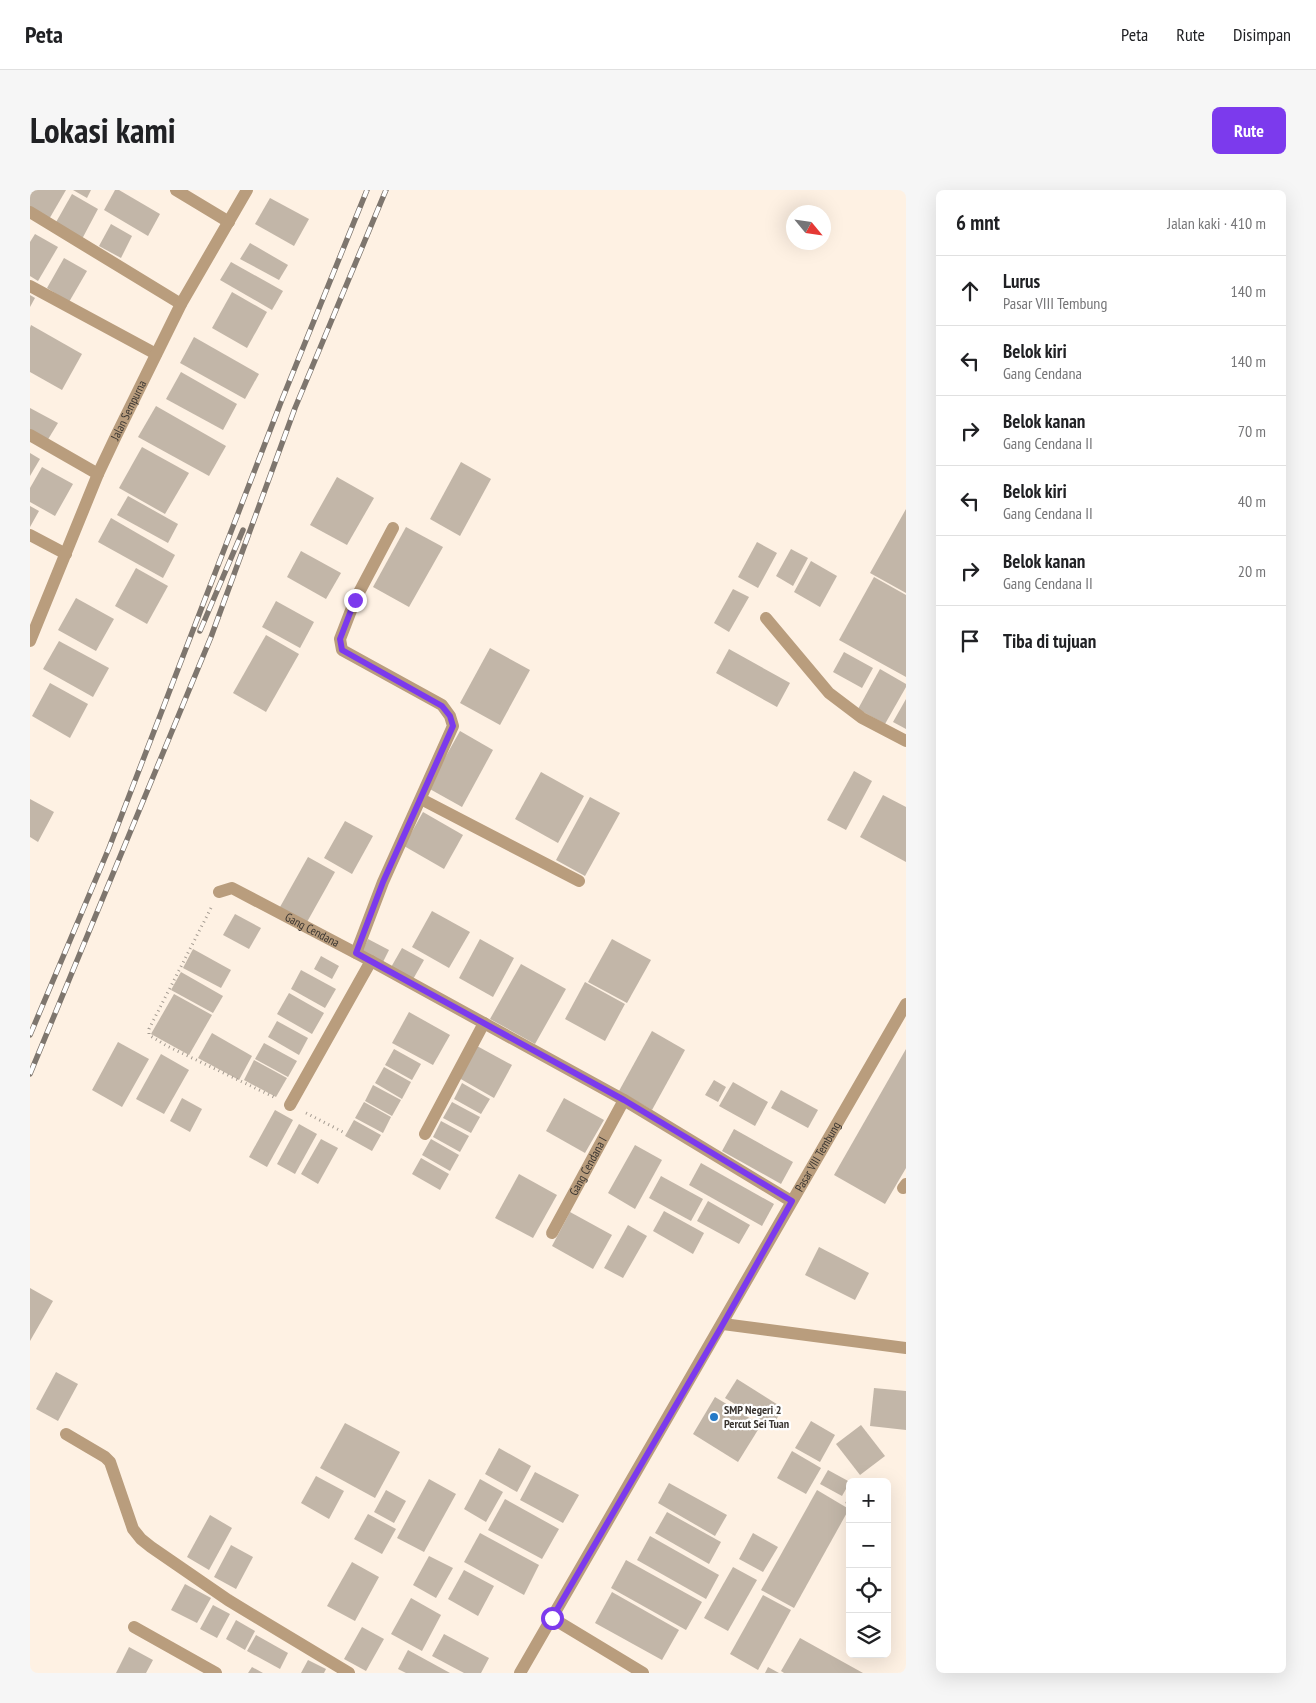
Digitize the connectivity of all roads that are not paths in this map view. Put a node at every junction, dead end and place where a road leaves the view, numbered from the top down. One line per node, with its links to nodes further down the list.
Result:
1 (176, 190): 4 (street)
2 (248, 190): 4 (street, Jalan Sempurna)
3 (30, 212): 6 (street)
4 (229, 222): 6 (street, Jalan Sempurna)
5 (30, 286): 7 (street)
6 (181, 304): 7 (street, Jalan Sempurna)
7 (156, 354): 9 (street, Jalan Sempurna)
8 (30, 435): 9 (street)
9 (98, 474): 12 (street, Jalan Sempurna)
10 (393, 528): 16 (street)
11 (30, 535): 12 (street)
12 (66, 554): 14 (street, Jalan Sempurna)
13 (766, 618): 15 (street)
14 (30, 641)
15 (906, 741)
16 (422, 799): 17 (street); 19 (street)
17 (579, 881)
18 (219, 892): 19 (street, Gang Cendana)
19 (356, 953): 20 (street, Gang Cendana)
20 (371, 960): 22 (street, Gang Cendana); 24 (street)
21 (906, 1004): 26 (street, Pasar VIII Tembung)
22 (484, 1023): 23 (street, Gang Cendana); 25 (street)
23 (624, 1100): 26 (street, Gang Cendana); 27 (street, Gang Cendana I)
24 (290, 1105)
25 (424, 1134)
26 (792, 1201): 28 (street, Pasar VIII Tembung)
27 (552, 1233)
28 (723, 1324): 29 (street); 31 (street, Pasar VIII Tembung)
29 (906, 1348)
30 (66, 1434): 34 (street)
31 (552, 1618): 35 (street, Pasar VIII Tembung); 36 (street)
32 (134, 1626): 33 (street)
33 (216, 1673)
34 (349, 1673)
35 (520, 1673)
36 (643, 1673)

